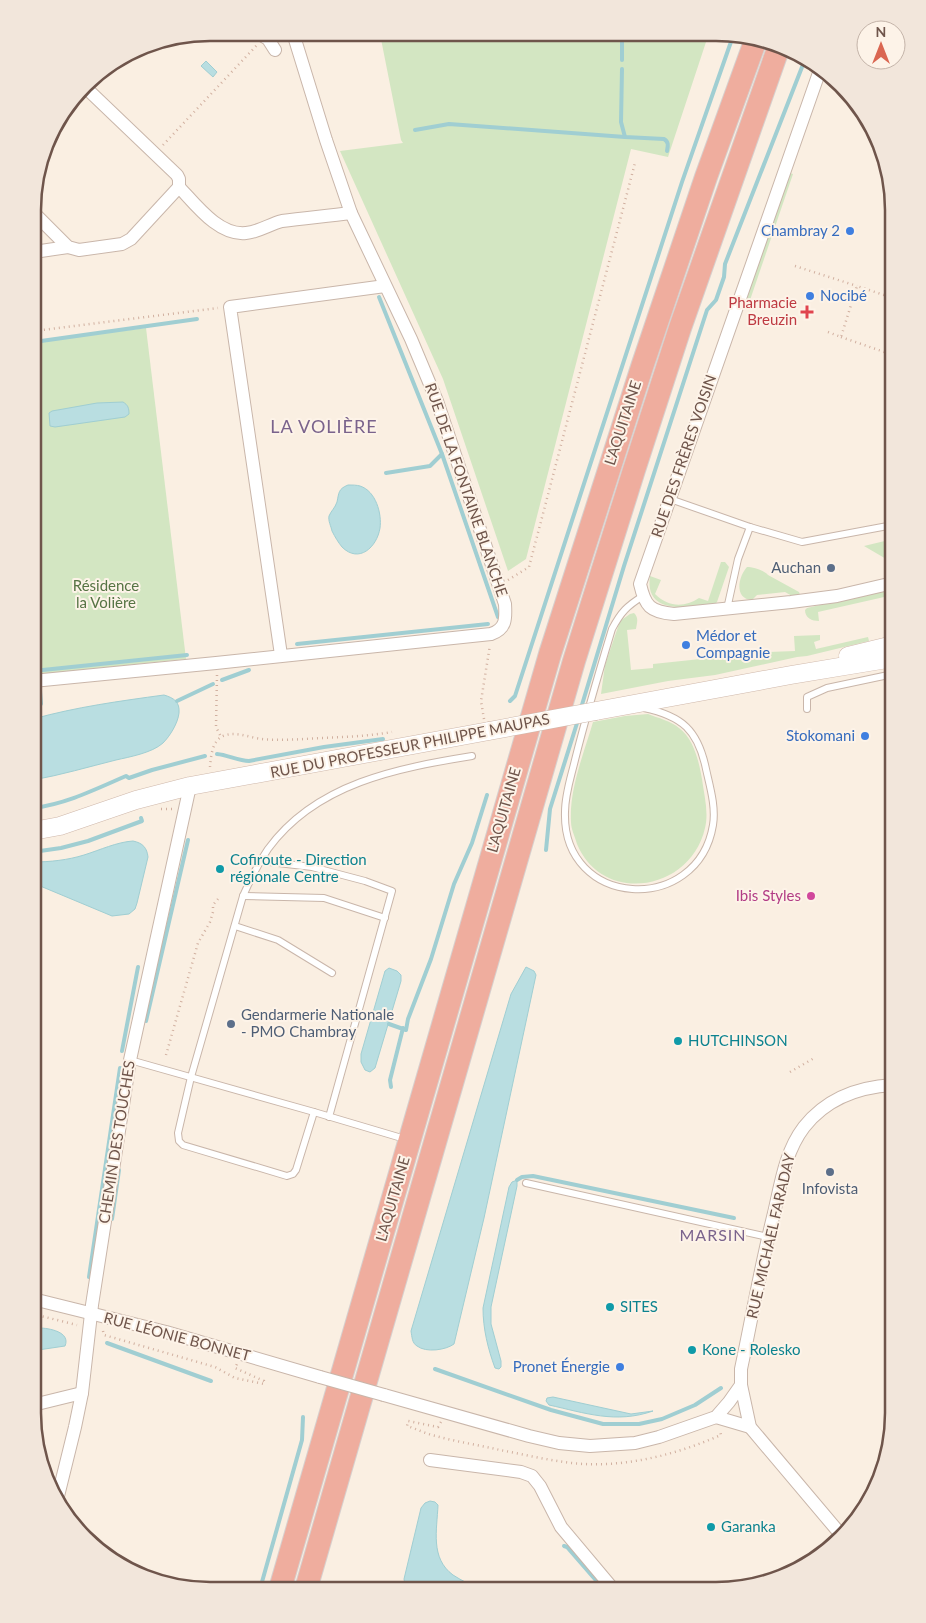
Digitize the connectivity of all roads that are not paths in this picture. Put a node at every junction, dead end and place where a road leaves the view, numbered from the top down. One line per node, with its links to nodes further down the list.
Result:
1 (295, 41): 9 (street, RUE DE LA FONTAINE BLANCHE)
2 (754, 45): 41 (highway, L'AQUITAINE)
3 (777, 53): 7 (highway, L'AQUITAINE)
4 (788, 58): 7 (highway)
5 (818, 76): 14 (street, RUE DES FRÈRES VOISIN)
6 (90, 92): 8 (street)
7 (744, 142): 55 (highway, L'AQUITAINE)
8 (179, 187): 9 (street); 11 (street)
9 (351, 213): 13 (street, RUE DE LA FONTAINE BLANCHE)
10 (41, 220): 11 (street)
11 (68, 246): 12 (street)
12 (41, 251)
13 (385, 286): 21 (street); 21 (street, RUE DE LA FONTAINE BLANCHE)
14 (668, 499): 15 (lane); 18 (street, RUE DES FRÈRES VOISIN)
15 (750, 527): 16 (lane); 19 (lane)
16 (885, 527)
17 (885, 585): 19 (street)
18 (642, 596): 19 (street); 26 (lane)
19 (727, 609)
20 (885, 646): 23 (street, RUE DU PROFESSEUR PHILIPPE MAUPAS)
21 (280, 655): 25 (street)
22 (885, 659): 23 (street, RUE DU PROFESSEUR PHILIPPE MAUPAS)
23 (791, 675): 26 (street, RUE DU PROFESSEUR PHILIPPE MAUPAS)
24 (885, 676): 27 (lane)
25 (41, 680)
26 (628, 705): 29 (street, RUE DU PROFESSEUR PHILIPPE MAUPAS, bridge)
27 (806, 710)
28 (472, 756): 31 (lane)
29 (190, 786): 30 (street, RUE DU PROFESSEUR PHILIPPE MAUPAS); 36 (street, CHEMIN DES TOUCHES)
30 (41, 830)
31 (261, 861): 32 (lane); 33 (lane)
32 (243, 896): 33 (lane); 34 (lane)
33 (385, 918): 40 (lane)
34 (234, 926): 35 (lane); 37 (lane)
35 (332, 973)
36 (130, 1060): 37 (lane); 45 (street, CHEMIN DES TOUCHES)
37 (191, 1077): 39 (lane); 39 (lane)
38 (884, 1086): 43 (street, RUE MICHAEL FARADAY)
39 (314, 1112): 40 (lane)
40 (329, 1117): 41 (lane)
41 (409, 1141): 54 (highway, L'AQUITAINE)
42 (526, 1184): 43 (lane)
43 (768, 1237): 46 (street, RUE MICHAEL FARADAY)
44 (41, 1302): 45 (street, RUE LÉONIE BONNET)
45 (91, 1314): 47 (street, CHEMIN DES TOUCHES); 49 (street, RUE LÉONIE BONNET, bridge)
46 (741, 1385): 49 (street); 50 (street, RUE MICHAEL FARADAY)
47 (82, 1393): 48 (street); 52 (street, CHEMIN DES TOUCHES)
48 (41, 1402)
49 (716, 1417): 50 (street)
50 (750, 1427): 53 (street, RUE MICHAEL FARADAY)
51 (430, 1460): 56 (street)
52 (60, 1489)
53 (837, 1530)
54 (282, 1582)
55 (308, 1582)
56 (607, 1582)

